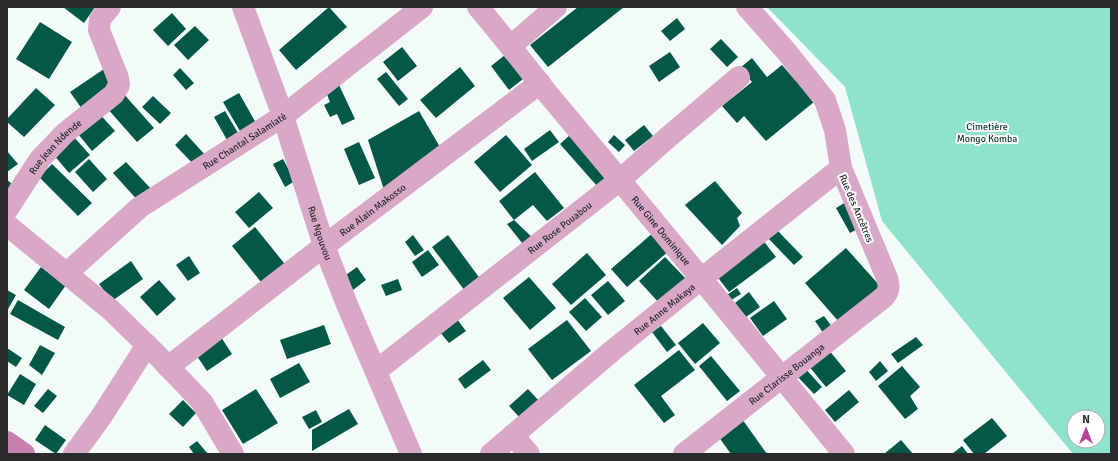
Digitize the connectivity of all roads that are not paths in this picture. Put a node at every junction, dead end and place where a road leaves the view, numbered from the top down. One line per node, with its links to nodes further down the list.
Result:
1 (110, 7): 13 (street, Rue jean Ndende)
2 (243, 7): 10 (street, Rue Ngouvou)
3 (422, 7): 10 (street, Rue Chantal Salamiaté)
4 (478, 7): 7 (street, Rue Gine Dominique)
5 (556, 7): 7 (street)
6 (747, 7): 11 (street, Rue des Ancêtres)
7 (511, 46): 9 (street, Rue Gine Dominique)
8 (739, 77): 12 (street, Rue Rose Pouabou)
9 (540, 83): 12 (street, Rue Gine Dominique); 15 (street, Rue Alain Makosso)
10 (283, 116): 15 (street, Rue Ngouvou); 16 (street, Rue Chantal Salamiaté)
11 (840, 168): 17 (street, Rue Anne Makaya); 18 (street, Rue des Ancêtres)
12 (620, 180): 17 (street, Rue Gine Dominique); 21 (street, Rue Rose Pouabou)
13 (7, 210)
14 (7, 225): 16 (street)
15 (324, 246): 20 (street, Rue Alain Makosso); 21 (street, Rue Ngouvou)
16 (67, 273): 19 (street)
17 (701, 279): 22 (street, Rue Gine Dominique); 23 (street, Rue Anne Makaya)
18 (888, 292): 22 (street, Rue Clarisse Bouanga)
19 (147, 345): 20 (street); 26 (street)
20 (168, 367): 27 (street)
21 (376, 371): 28 (street, Rue Ngouvou)
22 (782, 377): 31 (street, Rue Clarisse Bouanga); 32 (street, Rue Gine Dominique)
23 (513, 435): 29 (street, Rue Anne Makaya); 30 (street)
24 (7, 442): 25 (street)
25 (24, 454)
26 (74, 454)
27 (233, 454)
28 (411, 454)
29 (490, 454)
30 (529, 454)
31 (684, 454)
32 (844, 454)

